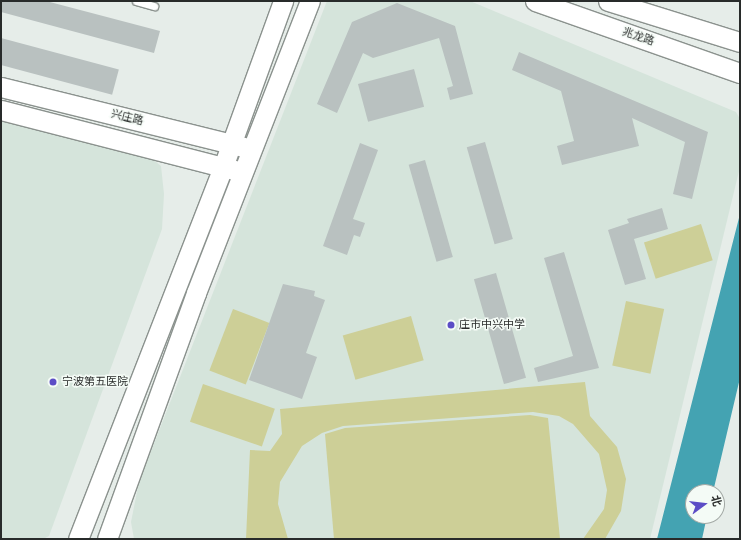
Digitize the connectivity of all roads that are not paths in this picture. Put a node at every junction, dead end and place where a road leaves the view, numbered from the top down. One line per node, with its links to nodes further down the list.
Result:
1 (136, 1): 6 (lane)
2 (283, 1): 11 (street)
3 (310, 1): 12 (street)
4 (535, 1): 8 (street, 兆龙路)
5 (608, 1): 7 (street)
6 (154, 6)
7 (740, 42)
8 (734, 71)
9 (1, 87): 11 (street, 兴庄路)
10 (1, 110): 13 (street, 兴庄路)
11 (231, 144): 12 (street, 兴庄路); 13 (street)
12 (253, 149): 14 (street)
13 (223, 167): 14 (street, 兴庄路); 15 (street)
14 (244, 173): 16 (street)
15 (78, 539)
16 (107, 539)

